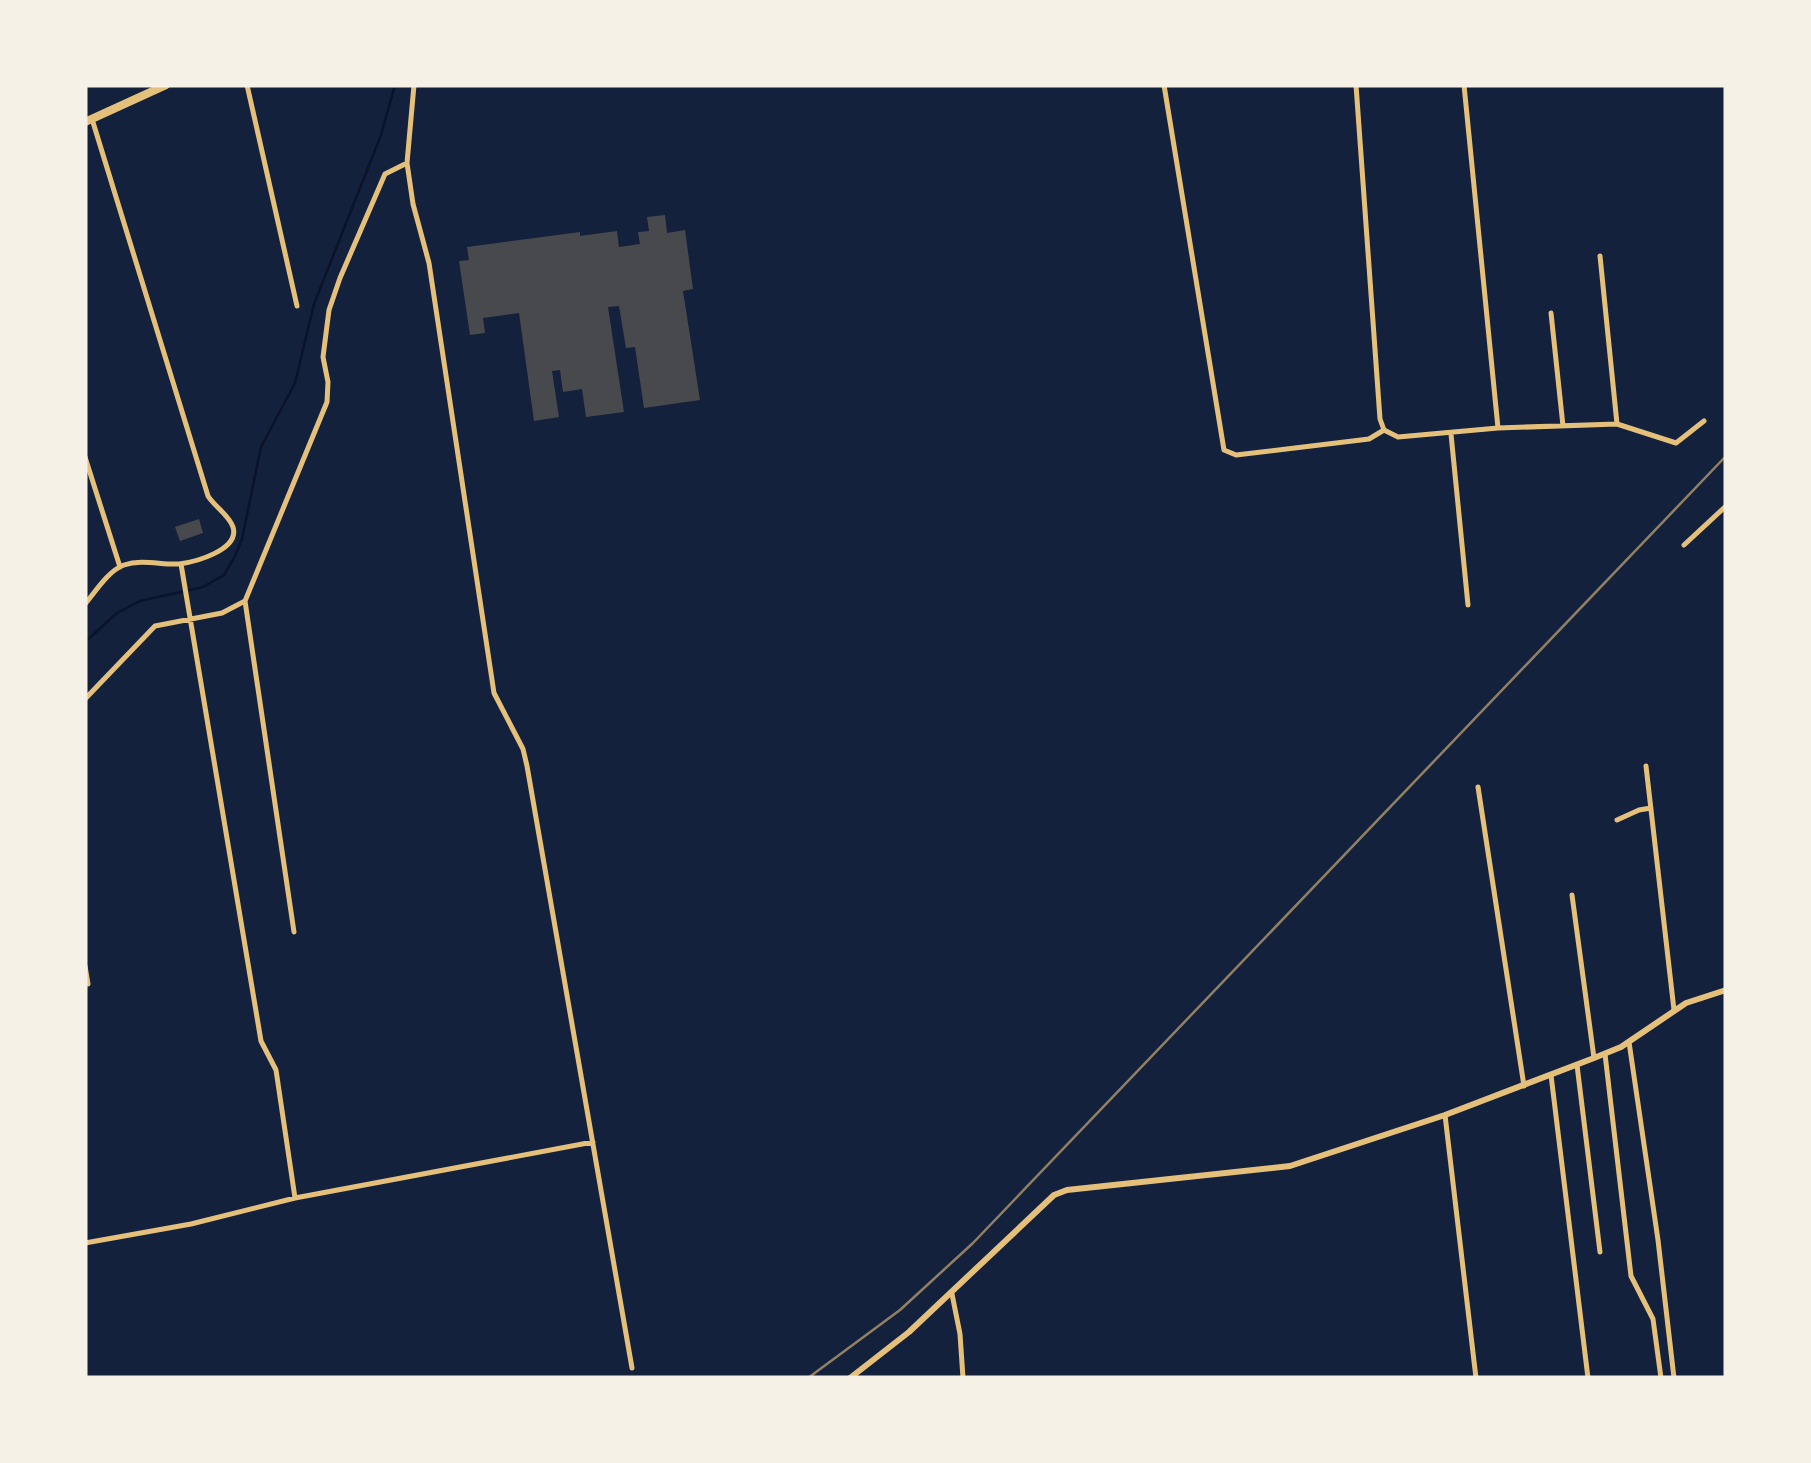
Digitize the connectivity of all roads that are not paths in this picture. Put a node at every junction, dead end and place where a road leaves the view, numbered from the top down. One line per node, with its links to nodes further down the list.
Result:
1 (248, 85): 10 (street)
2 (414, 85): 8 (street)
3 (1164, 85): 16 (street)
4 (1356, 85): 16 (street)
5 (1464, 85): 15 (street)
6 (159, 86): 7 (highway)
7 (89, 120): 21 (street)
8 (407, 163): 23 (street); 45 (street)
9 (1600, 256): 13 (street)
10 (297, 306)
11 (1552, 313): 14 (street)
12 (1704, 421): 13 (street)
13 (1617, 424): 14 (street)
14 (1563, 426): 15 (street)
15 (1498, 428): 17 (street)
16 (1384, 430): 17 (street)
17 (1450, 433): 25 (street)
18 (85, 458): 22 (street)
19 (1726, 506): 20 (street)
20 (1684, 545)
21 (180, 564): 22 (street); 26 (street)
22 (120, 566): 24 (street)
23 (245, 601): 26 (street); 33 (street)
24 (85, 604)
25 (1468, 605)
26 (191, 617): 27 (street); 46 (street)
27 (85, 699)
28 (1646, 766): 30 (street)
29 (1478, 786): 43 (street)
30 (1651, 808): 31 (street); 37 (street)
31 (1617, 820)
32 (1572, 895): 40 (street)
33 (294, 932)
34 (85, 966): 35 (street)
35 (88, 984)
36 (1726, 990): 37 (street)
37 (1674, 1010): 38 (street)
38 (1629, 1042): 39 (street); 56 (street)
39 (1605, 1054): 40 (street); 55 (street)
40 (1594, 1058): 41 (street)
41 (1577, 1065): 42 (street); 48 (street)
42 (1551, 1075): 43 (street); 54 (street)
43 (1524, 1086): 44 (street)
44 (1445, 1115): 49 (street); 53 (street)
45 (593, 1142): 46 (street); 50 (street)
46 (295, 1198): 47 (street)
47 (85, 1243)
48 (1600, 1252)
49 (952, 1294): 51 (street); 52 (street)
50 (632, 1368)
51 (850, 1378)
52 (963, 1378)
53 (1476, 1378)
54 (1588, 1378)
55 (1661, 1378)
56 (1674, 1378)

